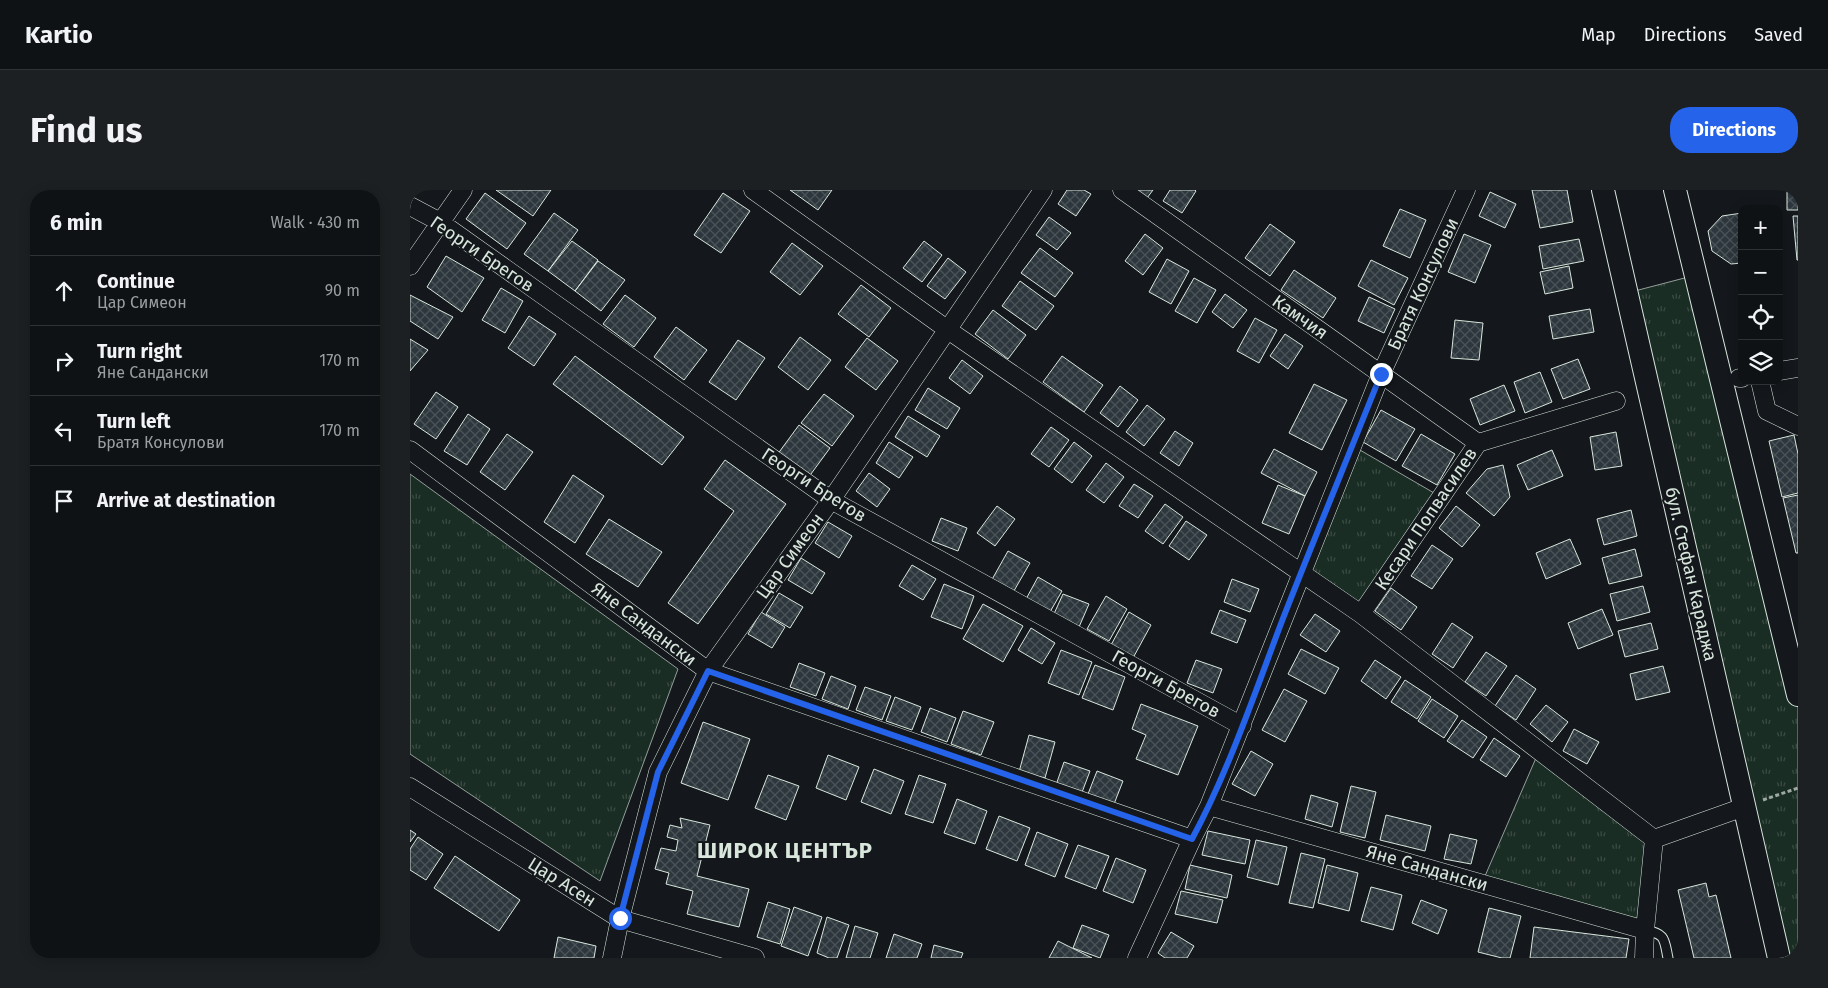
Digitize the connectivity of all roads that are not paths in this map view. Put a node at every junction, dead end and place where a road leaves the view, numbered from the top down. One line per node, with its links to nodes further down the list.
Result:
1 (463, 190): 9 (street)
2 (753, 190): 11 (street)
3 (1043, 190): 11 (street, Цар Симеон)
4 (1122, 190): 14 (street, Камчия)
5 (1466, 190): 14 (street, Братя Консулови)
6 (1603, 190): 28 (street, бул. Стефан Караджа)
7 (1676, 190): 24 (street)
8 (410, 206): 9 (street, Георги Брегов)
9 (440, 222): 10 (street); 20 (street, Георги Брегов)
10 (410, 266)
11 (948, 330): 20 (street, Цар Симеон); 21 (street)
12 (1798, 368): 13 (street)
13 (1783, 370)
14 (1381, 374): 18 (street, Камчия); 21 (street, Братя Консулови)
15 (1761, 385): 17 (street)
16 (1616, 401): 18 (street, Кесари Попвасилев)
17 (1798, 426)
18 (1478, 443): 22 (street, Кесари Попвасилев)
19 (410, 450): 23 (street, Яне Сандански)
20 (831, 500): 23 (street, Цар Симеон); 25 (street, Георги Брегов)
21 (1301, 574): 22 (street); 25 (street, Братя Консулови)
22 (1361, 614): 30 (street)
23 (708, 671): 29 (street, Яне Сандански); 31 (street, Цар Симеон)
24 (1798, 695)
25 (1242, 726): 27 (street, Братя Консулови)
26 (410, 787): 31 (street, Цар Асен)
27 (1210, 806): 29 (street, Братя Консулови); 32 (street, Яне Сандански)
28 (1744, 807): 30 (street); 38 (street, бул. Стефан Караджа)
29 (1192, 839): 35 (street, Братя Консулови)
30 (1654, 839): 32 (street)
31 (620, 918): 33 (street, Цар Симеон); 34 (street, Цар Асен)
32 (1645, 930): 36 (street); 37 (lane)
33 (612, 958)
34 (756, 958)
35 (1137, 958)
36 (1644, 958)
37 (1668, 958)
38 (1779, 958)

